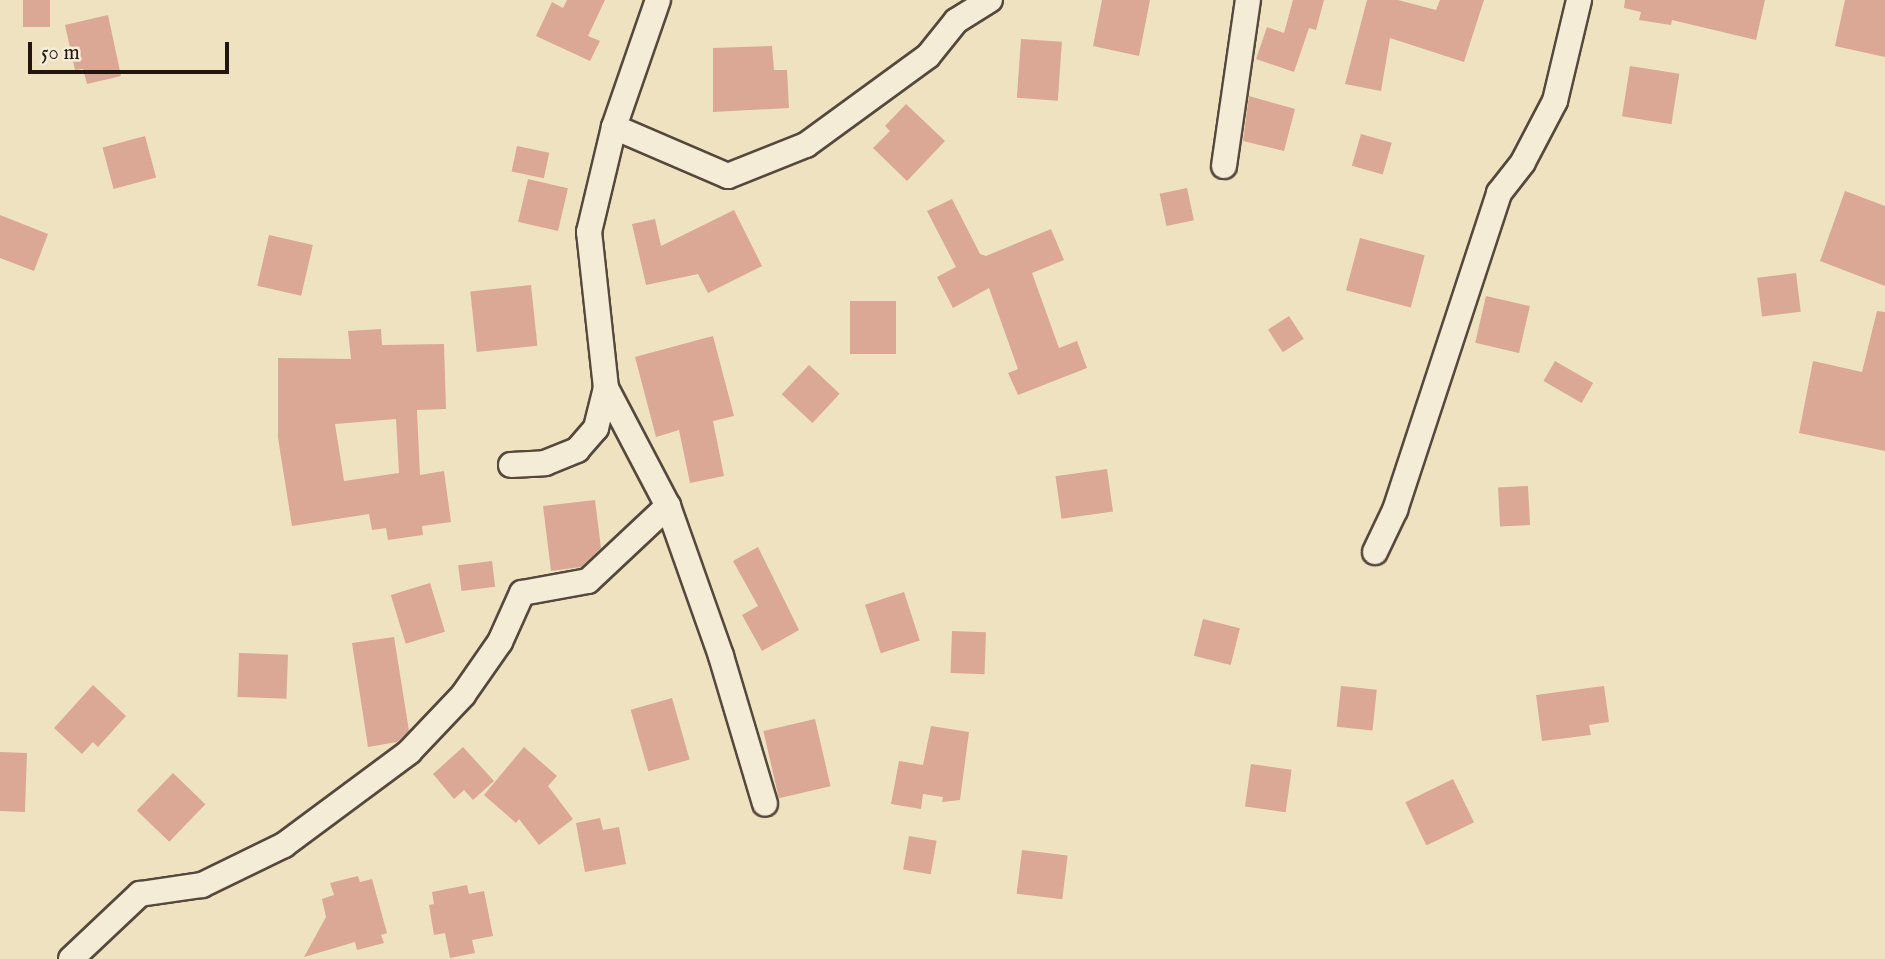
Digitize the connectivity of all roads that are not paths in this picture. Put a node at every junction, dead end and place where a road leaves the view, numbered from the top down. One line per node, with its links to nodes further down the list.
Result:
1 (658, 0): 5 (street)
2 (990, 0): 5 (street)
3 (1248, 0): 6 (street)
4 (1578, 0): 10 (street)
5 (614, 127): 7 (street)
6 (1224, 166)
7 (606, 387): 8 (street); 9 (street)
8 (510, 465)
9 (668, 506): 11 (street); 12 (street)
10 (1375, 552)
11 (765, 804)
12 (71, 959)

